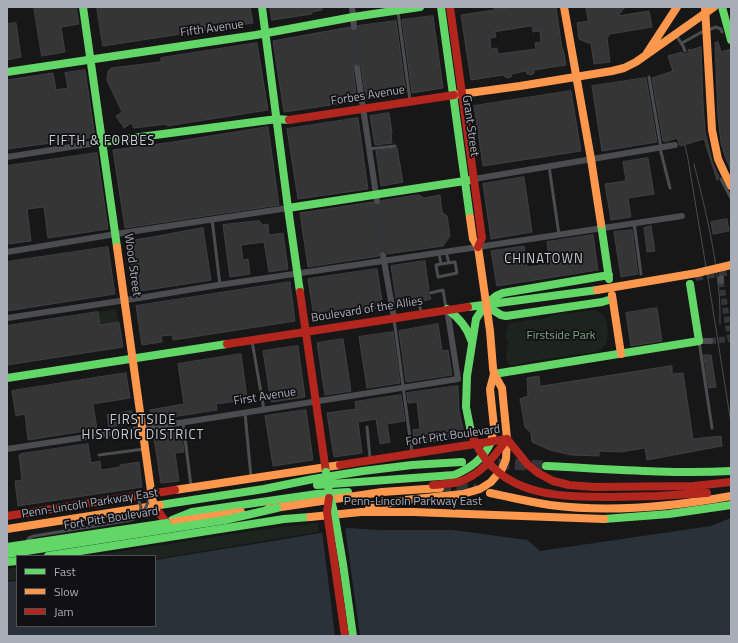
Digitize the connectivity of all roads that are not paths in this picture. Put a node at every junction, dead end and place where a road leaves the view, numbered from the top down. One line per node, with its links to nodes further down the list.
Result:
1 (83, 7): 23 (main road, Wood Street)
2 (262, 7): 17 (main road)
3 (352, 7): 14 (street)
4 (420, 7): 12 (main road, Fifth Avenue)
5 (441, 7): 28 (main road, Grant Street)
6 (450, 7): 28 (main road, Grant Street)
7 (564, 7): 26 (main road)
8 (677, 7): 22 (main road)
9 (705, 7): 43 (main road, bridge)
10 (714, 7): 18 (main road, Forbes Avenue)
11 (723, 7): 13 (main road); 19 (main road)
12 (398, 11): 14 (main road, Fifth Avenue); 29 (lane)
13 (731, 12)
14 (353, 17): 15 (street); 17 (main road, Fifth Avenue)
15 (354, 27)
16 (722, 32): 20 (lane)
17 (265, 33): 23 (main road, Fifth Avenue); 31 (main road)
18 (675, 34): 20 (lane); 22 (main road, Forbes Avenue)
19 (731, 40)
20 (682, 43): 21 (lane)
21 (685, 51)
22 (646, 54): 26 (main road, Forbes Avenue)
23 (90, 58): 25 (main road, Fifth Avenue); 32 (main road, Wood Street)
24 (357, 68): 30 (street)
25 (7, 72)
26 (577, 77): 28 (main road, Forbes Avenue); 38 (main road)
27 (649, 77): 35 (lane)
28 (458, 94): 29 (main road, Forbes Avenue); 40 (main road, Grant Street); 42 (main road, Grant Street)
29 (410, 102): 30 (main road, Forbes Avenue)
30 (363, 109): 31 (main road, Forbes Avenue); 36 (street)
31 (276, 119): 32 (main road, Forbes Avenue); 47 (main road)
32 (102, 142): 37 (street, Forbes Avenue); 52 (main road, Wood Street)
33 (675, 145): 35 (street)
34 (395, 146): 36 (lane)
35 (660, 148): 38 (street); 44 (lane)
36 (369, 150): 45 (street)
37 (7, 157)
38 (591, 159): 39 (street); 51 (main road)
39 (549, 166): 40 (street); 53 (lane)
40 (474, 179): 42 (main road); 54 (main road, Grant Street)
41 (721, 179): 46 (lane)
42 (465, 180): 45 (main road); 54 (main road, Grant Street)
43 (731, 186)
44 (670, 188)
45 (376, 198): 47 (main road)
46 (731, 198)
47 (288, 208): 49 (street); 62 (main road)
48 (682, 216): 50 (street)
49 (212, 219): 52 (street); 65 (lane)
50 (634, 223): 51 (street); 63 (lane)
51 (601, 228): 53 (street); 69 (main road)
52 (116, 234): 55 (street); 67 (main road, Wood Street)
53 (559, 235): 54 (street)
54 (478, 247): 56 (street); 69 (main road, Grant Street)
55 (7, 252)
56 (446, 252): 57 (street); 59 (lane)
57 (439, 253): 58 (street); 60 (lane)
58 (383, 258): 62 (street); 73 (street)
59 (448, 263): 60 (lane); 60 (lane)
60 (441, 264)
61 (731, 265): 69 (main road, Boulevard of the Allies, bridge)
62 (297, 274): 65 (street); 74 (main road)
63 (641, 274)
64 (690, 284): 77 (main road)
65 (220, 285): 67 (street)
66 (430, 293): 70 (lane)
67 (125, 300): 72 (street); 80 (main road, Wood Street)
68 (419, 301): 71 (lane)
69 (486, 305): 70 (main road, Boulevard of the Allies); 78 (main road); 79 (main road); 81 (main road, Grant Street)
70 (447, 309): 71 (main road, Boulevard of the Allies); 78 (main road); 83 (street, First Avenue)
71 (421, 313): 73 (main road, Boulevard of the Allies)
72 (7, 318)
73 (394, 318): 74 (main road, Boulevard of the Allies); 83 (lane)
74 (305, 332): 75 (main road, Boulevard of the Allies); 84 (main road)
75 (252, 340): 80 (main road, Boulevard of the Allies); 85 (lane)
76 (710, 340): 77 (street)
77 (699, 341): 79 (main road); 90 (lane)
78 (472, 343): 107 (main road, bridge)
79 (621, 354): 81 (main road)
80 (133, 358): 82 (main road, Boulevard of the Allies); 89 (main road, Wood Street)
81 (494, 374): 91 (main road, Grant Street); 92 (main road, Grant Street)
82 (7, 378)
83 (403, 387): 84 (street, First Avenue); 95 (lane)
84 (315, 401): 85 (street, First Avenue); 100 (main road)
85 (264, 410): 86 (street, First Avenue)
86 (245, 413): 87 (street, First Avenue); 102 (lane)
87 (183, 422): 89 (street, First Avenue); 105 (lane)
88 (367, 427): 97 (lane)
89 (143, 428): 93 (street, First Avenue); 94 (main road, Wood Street)
90 (712, 428)
91 (507, 439): 92 (main road, Fort Pitt Boulevard); 103 (main road); 104 (main road, Fort Pitt Boulevard); 115 (main road, Grant Street)
92 (491, 442): 95 (main road, Fort Pitt Boulevard); 106 (main road)
93 (7, 449)
94 (146, 449): 96 (lane); 111 (main road, Wood Street)
95 (413, 454): 97 (main road, Fort Pitt Boulevard)
96 (99, 455)
97 (370, 460): 100 (main road, Fort Pitt Boulevard)
98 (462, 462): 106 (main road, Penn-Lincoln Parkway East)
99 (546, 466): 101 (main road)
100 (325, 470): 102 (main road, Fort Pitt Boulevard); 108 (main road, bridge)
101 (731, 471)
102 (251, 479): 105 (main road, Fort Pitt Boulevard)
103 (731, 482)
104 (440, 486): 108 (main road, Fort Pitt Boulevard); 114 (main road)
105 (191, 488): 111 (main road, Fort Pitt Boulevard)
106 (264, 489): 119 (main road, Penn-Lincoln Parkway East)
107 (731, 490)
108 (329, 493): 118 (main road, Fort Pitt Boulevard); 126 (main road, bridge); 127 (main road, bridge)
109 (490, 493): 110 (main road)
110 (731, 496)
111 (151, 498): 112 (main road, Fort Pitt Boulevard); 116 (lane, bridge); 118 (main road, Wood Street, bridge)
112 (137, 499): 116 (lane, bridge); 117 (main road, Fort Pitt Boulevard)
113 (731, 505): 115 (main road, Penn-Lincoln Parkway East)
114 (277, 508): 118 (main road, bridge); 124 (main road, bridge)
115 (337, 514): 125 (main road, Penn-Lincoln Parkway East)
116 (140, 515): 122 (lane)
117 (7, 516)
118 (167, 523): 123 (main road, Fort Pitt Boulevard, bridge)
119 (28, 526): 120 (main road, Penn-Lincoln Parkway East); 121 (main road)
120 (7, 529)
121 (7, 535)
122 (27, 541)
123 (7, 547)
124 (7, 554)
125 (55, 555)
126 (345, 636)
127 (353, 636)

